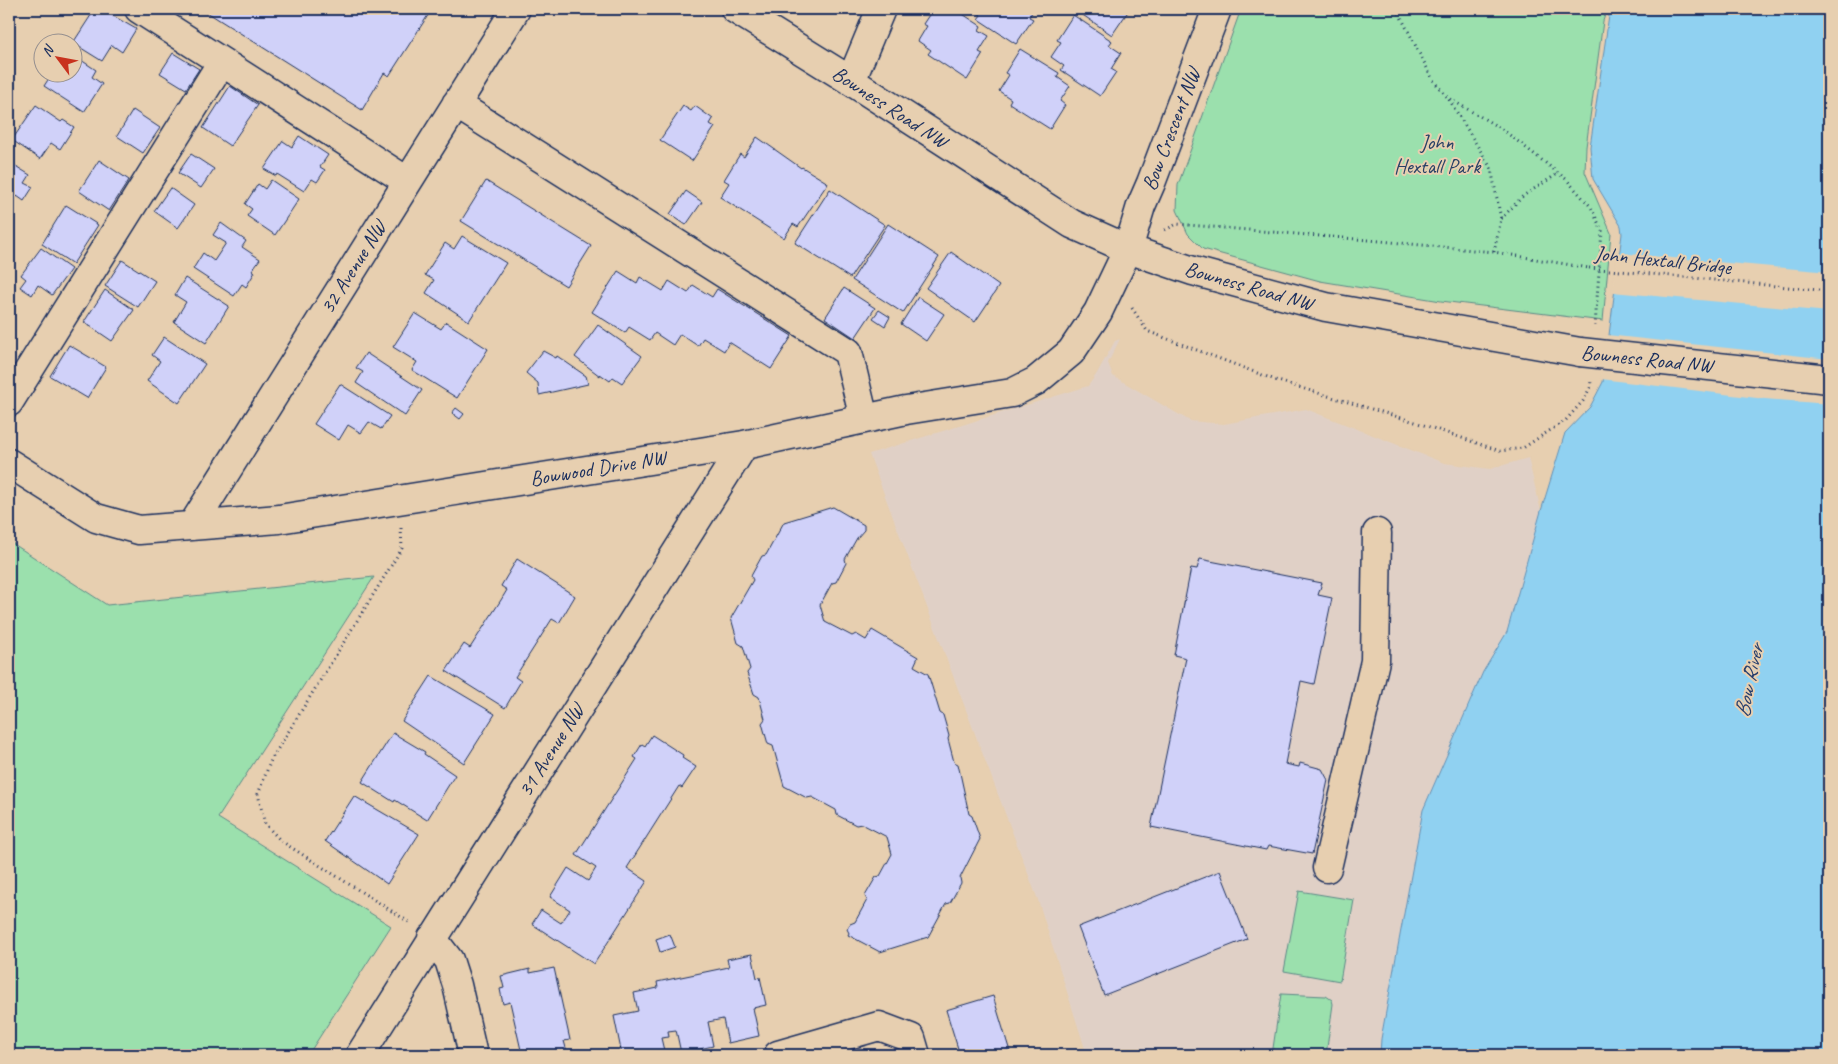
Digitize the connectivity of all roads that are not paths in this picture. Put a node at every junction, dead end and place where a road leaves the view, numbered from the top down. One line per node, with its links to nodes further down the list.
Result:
1 (139, 9): 6 (street)
2 (516, 9): 8 (street, 32 Avenue NW)
3 (735, 9): 7 (street, Bowness Road NW)
4 (881, 9): 7 (street)
5 (1217, 9): 10 (street, Bow Crescent NW)
6 (222, 62): 9 (street); 12 (street)
7 (851, 81): 10 (street, Bowness Road NW)
8 (456, 104): 9 (street, 32 Avenue NW); 13 (street)
9 (407, 181): 16 (street, 32 Avenue NW)
10 (1128, 249): 11 (street, Bowness Road NW, bridge); 13 (street, Bowwood Drive NW)
11 (1829, 378)
12 (9, 402)
13 (864, 419): 14 (street, Bowwood Drive NW)
14 (744, 445): 16 (street, Bowwood Drive NW); 19 (street, 31 Avenue NW)
15 (9, 463): 16 (street, Bowwood Drive NW)
16 (192, 526)
17 (1377, 533): 18 (street)
18 (1327, 868)
19 (432, 938): 20 (street, 31 Avenue NW); 21 (street)
20 (360, 1055)
21 (473, 1055)
22 (778, 1055): 23 (street)
23 (916, 1055)

